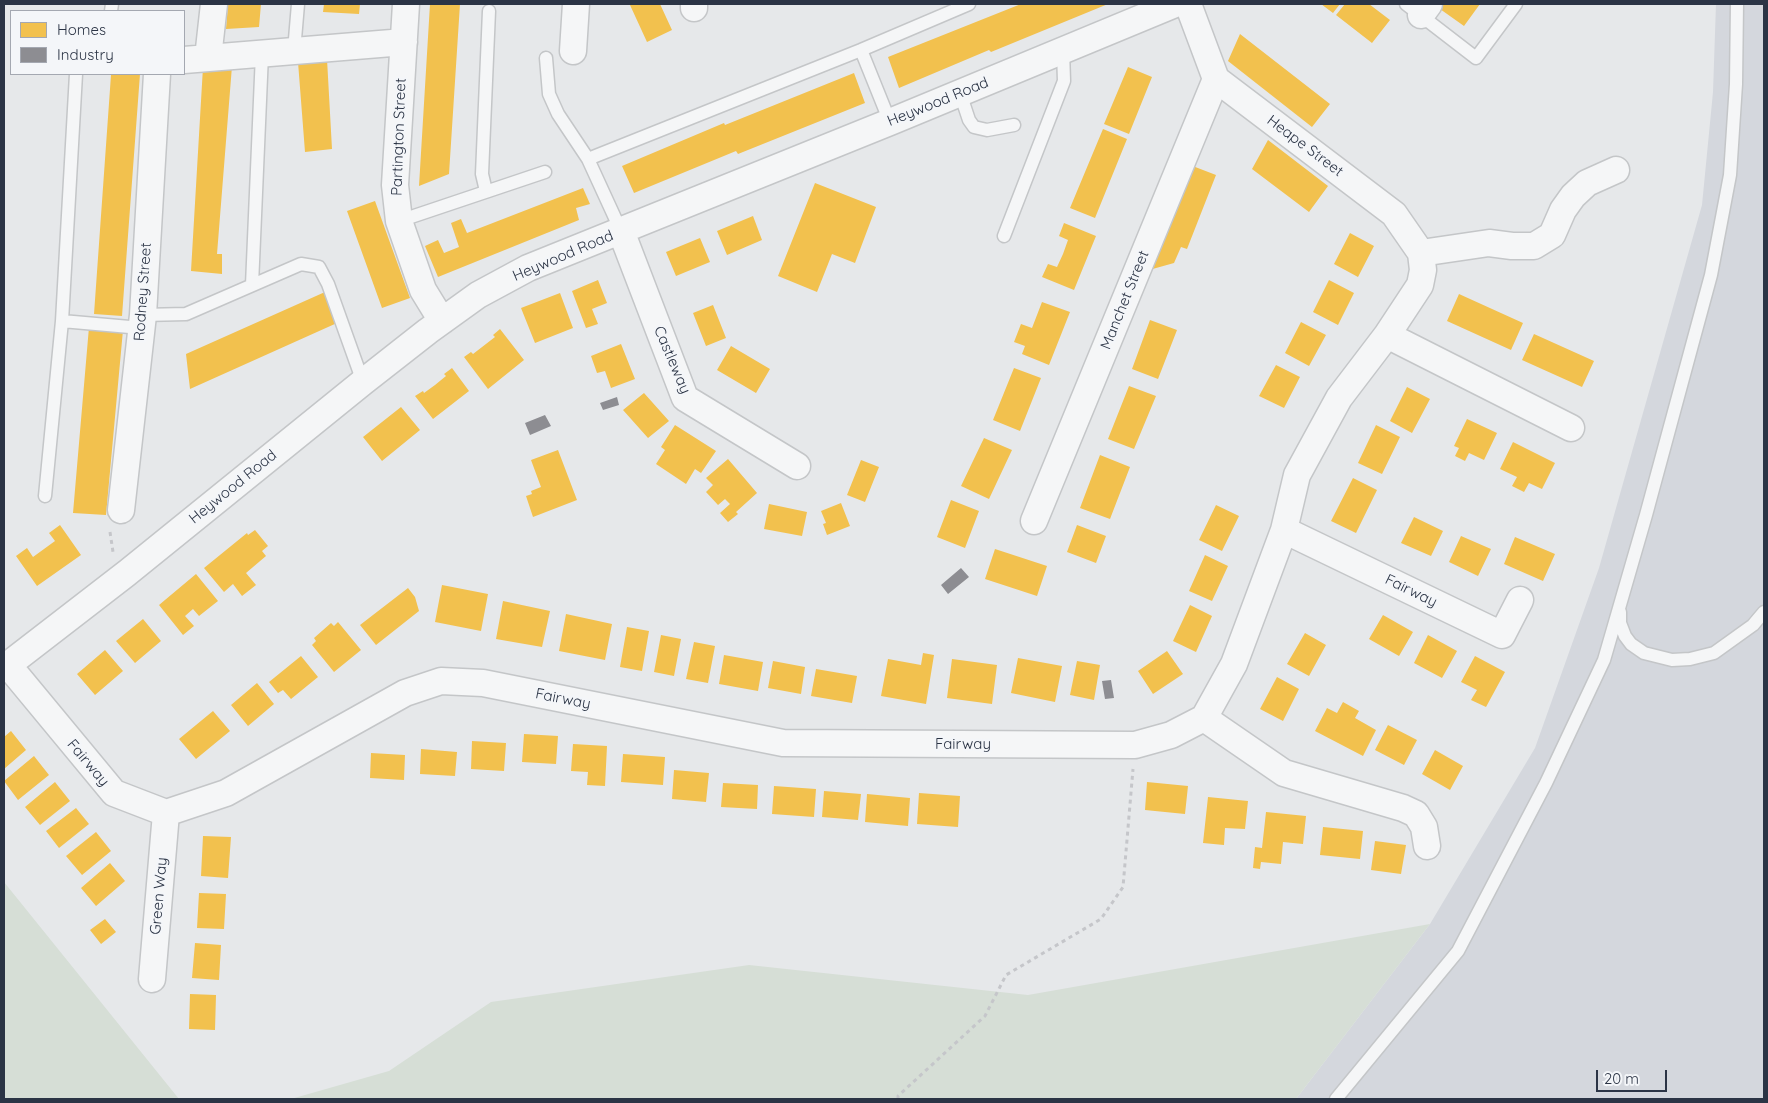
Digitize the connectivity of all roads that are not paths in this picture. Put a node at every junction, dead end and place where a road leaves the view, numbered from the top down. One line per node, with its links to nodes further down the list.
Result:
1 (214, 4): 18 (street)
2 (298, 4): 14 (lane)
3 (406, 4): 12 (street, Partington Street)
4 (969, 4): 13 (lane)
5 (1175, 4): 10 (street, Heywood Road)
6 (1188, 4): 21 (street)
7 (1516, 4): 9 (lane)
8 (1737, 4): 45 (lane)
9 (1418, 7)
10 (1149, 9): 15 (street, Heywood Road)
11 (489, 11): 28 (lane)
12 (404, 42): 14 (street); 29 (street, Partington Street)
13 (861, 50): 23 (lane); 25 (lane)
14 (294, 51): 16 (street)
15 (1063, 51): 22 (street, Heywood Road); 31 (lane)
16 (262, 54): 18 (street); 33 (lane)
17 (546, 58): 25 (lane)
18 (196, 59)
19 (76, 75): 34 (lane)
20 (157, 75): 35 (street, Rodney Street)
21 (1216, 80): 32 (street, Heape Street); 43 (street, Manchet Street)
22 (960, 93): 23 (street, Heywood Road); 24 (lane)
23 (890, 122): 30 (street, Heywood Road)
24 (1014, 125)
25 (588, 159): 30 (lane)
26 (1616, 170): 32 (street)
27 (545, 172): 28 (lane)
28 (486, 191): 29 (lane)
29 (399, 221): 36 (street, Partington Street)
30 (621, 231): 36 (street, Heywood Road); 40 (street, Castleway)
31 (1004, 236)
32 (1421, 253): 37 (street)
33 (252, 286): 35 (lane); 38 (lane)
34 (62, 321): 35 (lane); 41 (lane)
35 (142, 321): 42 (street, Rodney Street)
36 (442, 321): 38 (street, Heywood Road)
37 (1386, 334): 39 (street); 44 (street)
38 (363, 382): 48 (street, Heywood Road)
39 (1571, 428)
40 (797, 466)
41 (45, 496)
42 (121, 510)
43 (1034, 521)
44 (1284, 530): 46 (street, Fairway); 49 (street)
45 (1621, 599): 47 (lane); 53 (lane)
46 (1520, 600)
47 (1764, 612)
48 (6, 667): 50 (street, Fairway)
49 (1204, 718): 50 (street, Fairway); 51 (street)
50 (166, 813): 52 (street, Green Way)
51 (1427, 846)
52 (152, 979)
53 (1336, 1099)

